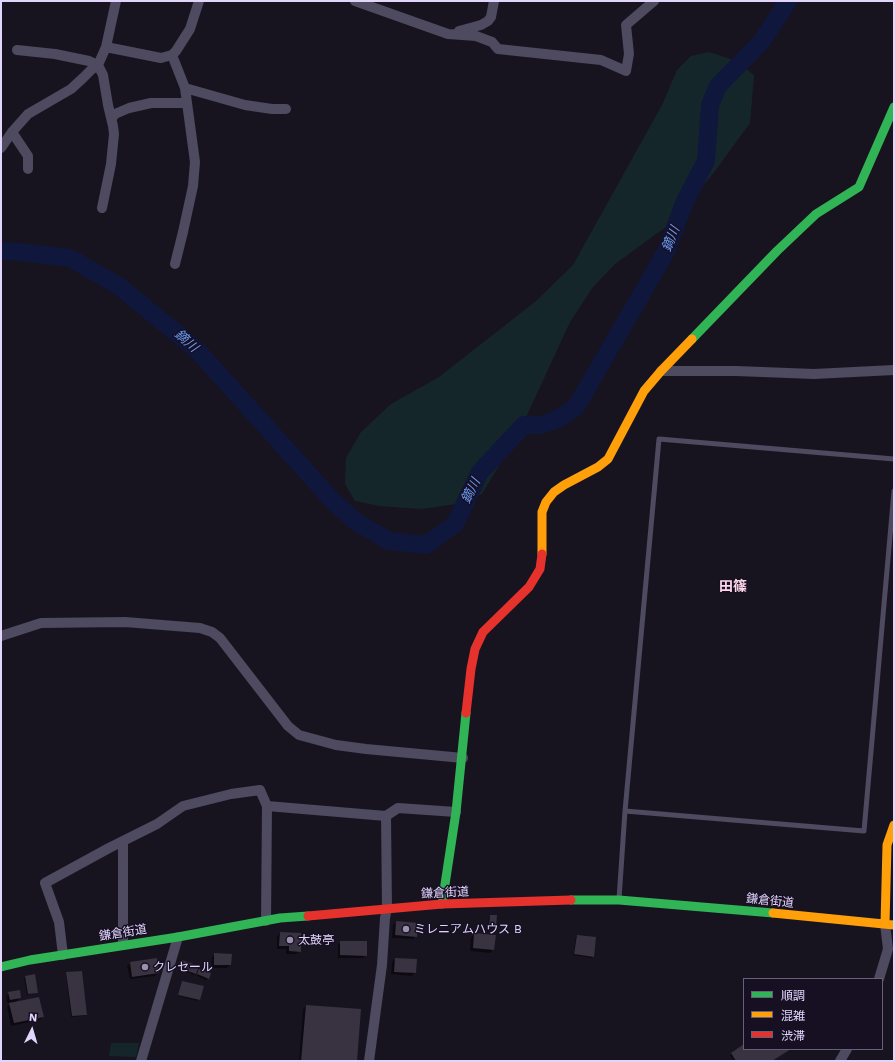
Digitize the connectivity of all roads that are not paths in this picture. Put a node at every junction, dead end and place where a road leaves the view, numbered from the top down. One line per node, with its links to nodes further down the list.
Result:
1 (116, 1): 7 (street)
2 (199, 1): 9 (street)
3 (355, 1): 6 (street)
4 (494, 1): 6 (street)
5 (654, 1): 6 (street)
6 (448, 34)
7 (106, 47): 9 (street); 10 (street)
8 (17, 50): 10 (street)
9 (172, 55): 11 (street)
10 (98, 65): 15 (street); 16 (street)
11 (185, 88): 12 (street); 14 (street)
12 (187, 103): 15 (street); 20 (street)
13 (894, 107): 22 (street)
14 (286, 110)
15 (112, 118): 19 (street)
16 (12, 132): 17 (street); 18 (street)
17 (1, 148)
18 (28, 169)
19 (102, 208)
20 (175, 264)
21 (894, 370): 22 (street)
22 (661, 371): 26 (street)
23 (894, 459): 28 (lane)
24 (894, 491): 28 (lane)
25 (1, 636): 26 (street)
26 (463, 758): 29 (street)
27 (267, 806): 30 (street); 32 (street); 36 (street)
28 (626, 811): 33 (lane)
29 (456, 812): 30 (street); 34 (street)
30 (386, 816): 35 (street)
31 (894, 825): 37 (street)
32 (123, 841): 39 (street); 40 (street)
33 (619, 900): 34 (street, 鎌倉街道); 37 (street, 鎌倉街道)
34 (442, 904): 35 (street, 鎌倉街道)
35 (387, 908): 36 (street, 鎌倉街道); 45 (street)
36 (266, 921): 38 (street, 鎌倉街道)
37 (889, 925): 42 (street)
38 (178, 937): 39 (street, 鎌倉街道); 44 (street)
39 (123, 945): 40 (street, 鎌倉街道)
40 (63, 955): 41 (street, 鎌倉街道)
41 (1, 967)
42 (879, 978)
43 (846, 1050): 46 (street)
44 (141, 1061)
45 (369, 1061)
46 (840, 1061)

